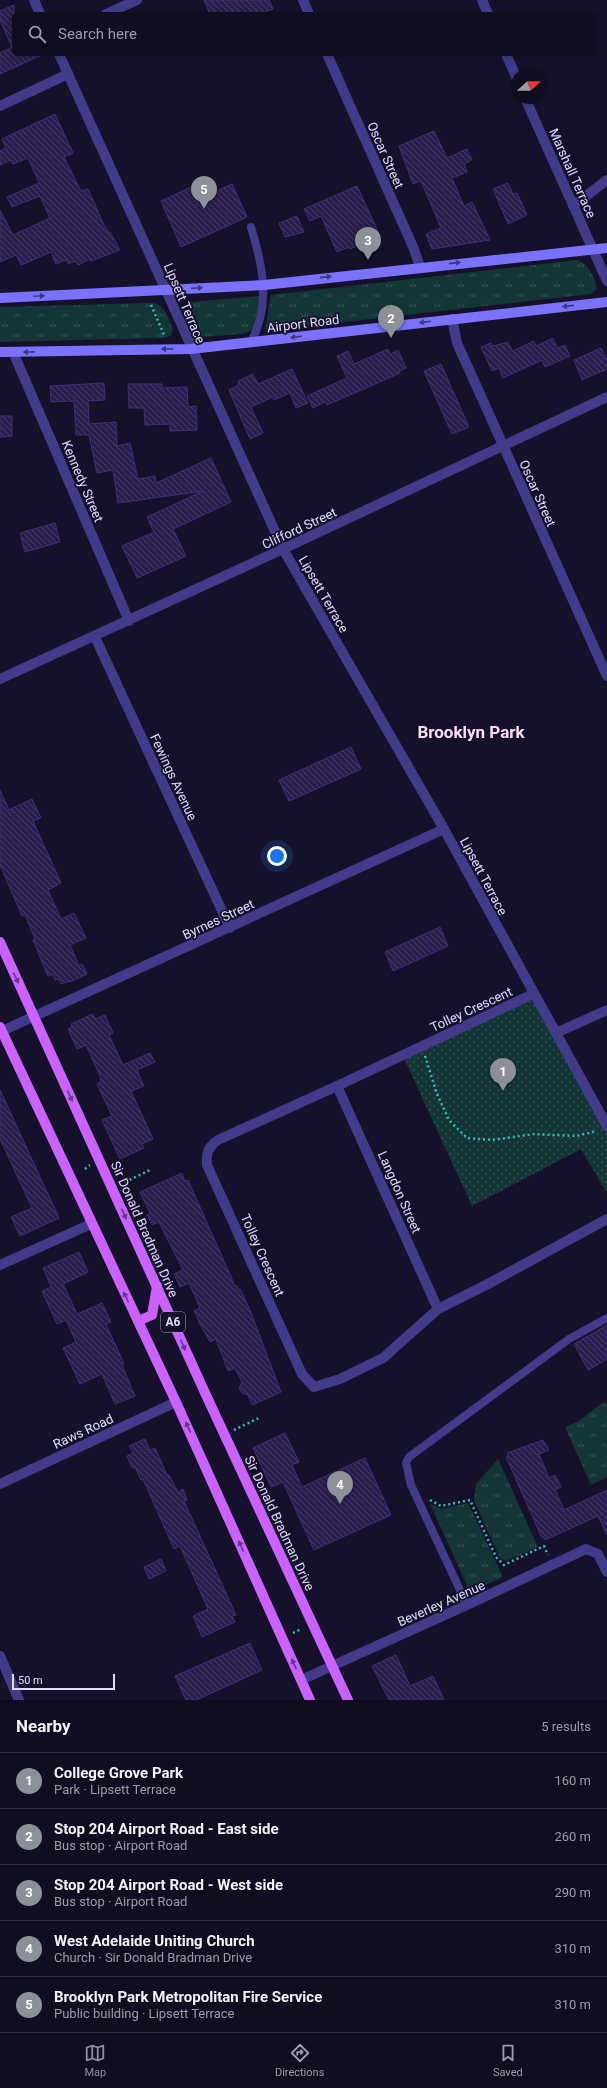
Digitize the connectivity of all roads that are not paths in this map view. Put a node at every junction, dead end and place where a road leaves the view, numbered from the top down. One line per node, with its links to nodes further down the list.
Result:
1 (34, 0): 5 (street)
2 (137, 0): 6 (street)
3 (303, 0): 7 (street)
4 (482, 0): 8 (street)
5 (39, 12)
6 (110, 12)
7 (308, 12)
8 (487, 12)
9 (59, 56): 13 (street, Lipsett Terrace)
10 (328, 56): 21 (street, Oscar Street)
11 (507, 56): 12 (street)
12 (512, 68)
13 (68, 74): 15 (street); 24 (street, Lipsett Terrace)
14 (528, 104): 17 (street, Marshall Terrace)
15 (0, 106)
16 (607, 180): 17 (street)
17 (573, 206): 20 (street, Marshall Terrace)
18 (251, 227): 23 (lane)
19 (607, 248): 20 (main road)
20 (593, 250): 21 (main road, one-way to 20); 22 (street, Marshall Terrace)
21 (420, 267): 23 (main road, one-way to 21)
22 (607, 281)
23 (264, 285): 24 (main road, one-way to 23); 28 (lane)
24 (166, 290): 25 (main road, one-way to 24); 29 (street, Lipsett Terrace)
25 (0, 298)
26 (607, 302): 27 (main road, Airport Road, one-way to 27)
27 (452, 319): 28 (main road, Airport Road, one-way to 28); 33 (street, Oscar Street)
28 (251, 342): 29 (main road, Airport Road)
29 (191, 348): 31 (main road, Airport Road, one-way to 31); 34 (street, Lipsett Terrace)
30 (0, 352): 31 (main road, Airport Road)
31 (13, 352): 35 (street, Kennedy Street)
32 (607, 397): 33 (street, Clifford Street)
33 (503, 446): 34 (street, Clifford Street); 37 (street, Oscar Street)
34 (283, 549): 35 (street, Clifford Street); 39 (street, Lipsett Terrace)
35 (129, 621): 36 (street, Clifford Street)
36 (95, 637): 38 (street, Clifford Street); 40 (street, Fewings Avenue)
37 (607, 676)
38 (0, 679)
39 (444, 829): 40 (street, Byrnes Street); 42 (street, Lipsett Terrace)
40 (230, 928): 44 (street, Byrnes Street)
41 (0, 942): 44 (main road, Sir Donald Bradman Drive / A6, one-way to 44)
42 (533, 994): 46 (street, Lipsett Terrace); 47 (street, Tolley Crescent)
43 (607, 1010): 46 (street)
44 (34, 1017): 45 (street, Byrnes Street); 52 (main road, Sir Donald Bradman Drive / A6, one-way to 52)
45 (1, 1029): 50 (main road, A6)
46 (556, 1034): 48 (street, Lipsett Terrace)
47 (337, 1086): 53 (street, Langdon Street); 53 (street, Tolley Crescent)
48 (607, 1126)
49 (607, 1220): 53 (street, Tolley Crescent)
50 (91, 1224): 51 (street); 55 (main road, A6, one-way to 50)
51 (0, 1265)
52 (157, 1286): 55 (main road); 61 (main road, Sir Donald Bradman Drive / A6, one-way to 61)
53 (438, 1309)
54 (607, 1318): 59 (lane)
55 (138, 1321): 56 (main road, A6)
56 (176, 1402): 57 (street, Raws Road); 62 (main road, A6, one-way to 56)
57 (0, 1484)
58 (607, 1572): 59 (street, Beverley Avenue)
59 (467, 1606): 61 (street, Beverley Avenue)
60 (0, 1656): 63 (street)
61 (333, 1666): 62 (street, Beverley Avenue); 65 (main road, Sir Donald Bradman Drive / A6)
62 (301, 1680): 64 (main road, A6)
63 (20, 1700)
64 (310, 1700)
65 (348, 1700)

